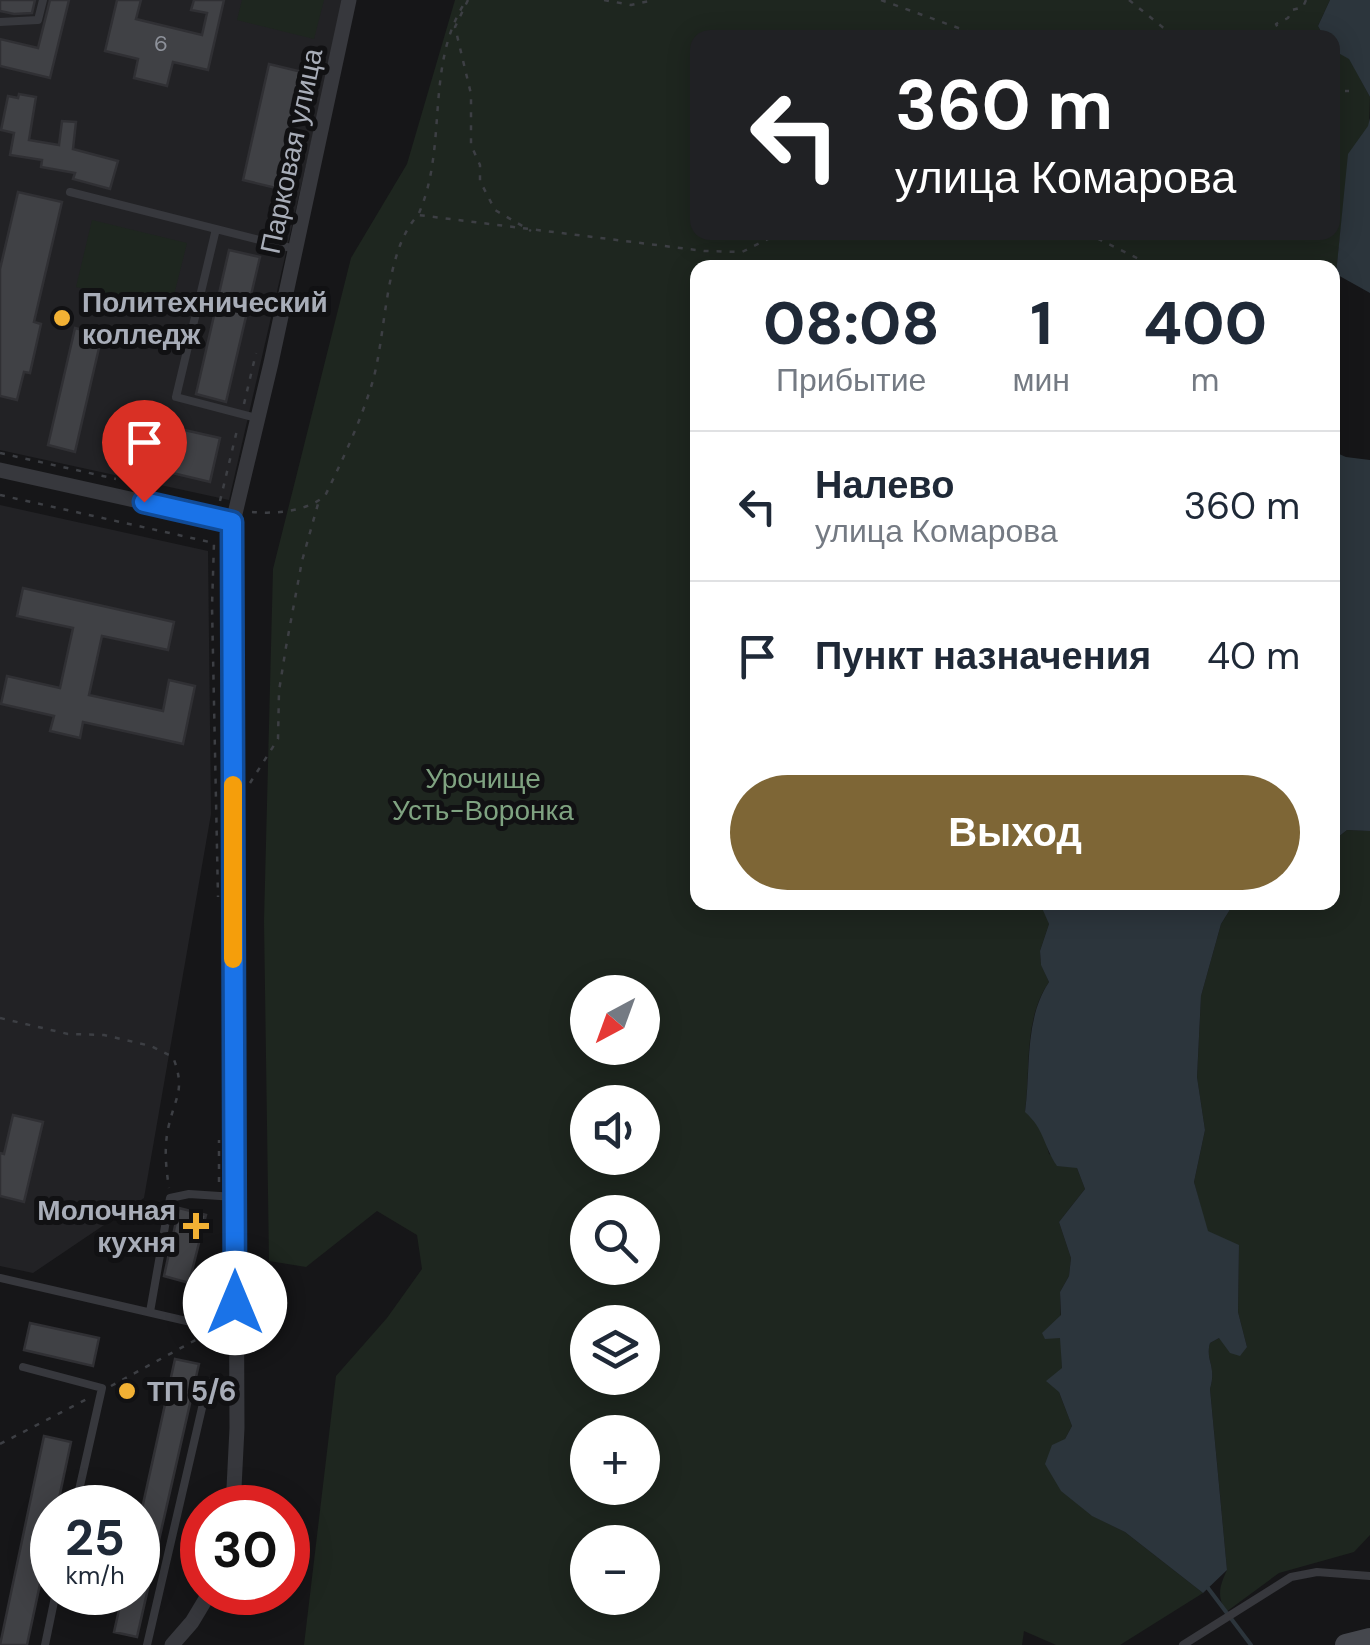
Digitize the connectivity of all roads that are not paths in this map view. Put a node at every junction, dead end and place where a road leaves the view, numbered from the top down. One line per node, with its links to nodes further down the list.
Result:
1 (42, 0): 3 (lane)
2 (350, 0): 6 (street, Парковая улица)
3 (0, 22)
4 (70, 192): 5 (lane)
5 (216, 229): 6 (lane); 7 (lane)
6 (295, 248): 7 (street, Парковая улица)
7 (249, 417): 9 (street, Парковая улица)
8 (0, 470): 9 (street)
9 (234, 516): 10 (street, Парковая улица)
10 (227, 1196): 12 (lane); 13 (street, Парковая улица)
11 (0, 1278): 12 (lane)
12 (150, 1312): 13 (lane)
13 (234, 1332): 15 (street, Парковая улица)
14 (24, 1367): 16 (lane)
15 (236, 1388): 17 (street, Парковая улица); 23 (lane)
16 (80, 1485)
17 (234, 1485)
18 (1370, 1576): 25 (lane)
19 (51, 1615): 22 (lane)
20 (196, 1615): 24 (street)
21 (1370, 1638): 26 (street)
22 (45, 1645)
23 (147, 1645)
24 (172, 1645)
25 (1183, 1645)
26 (1346, 1645)

